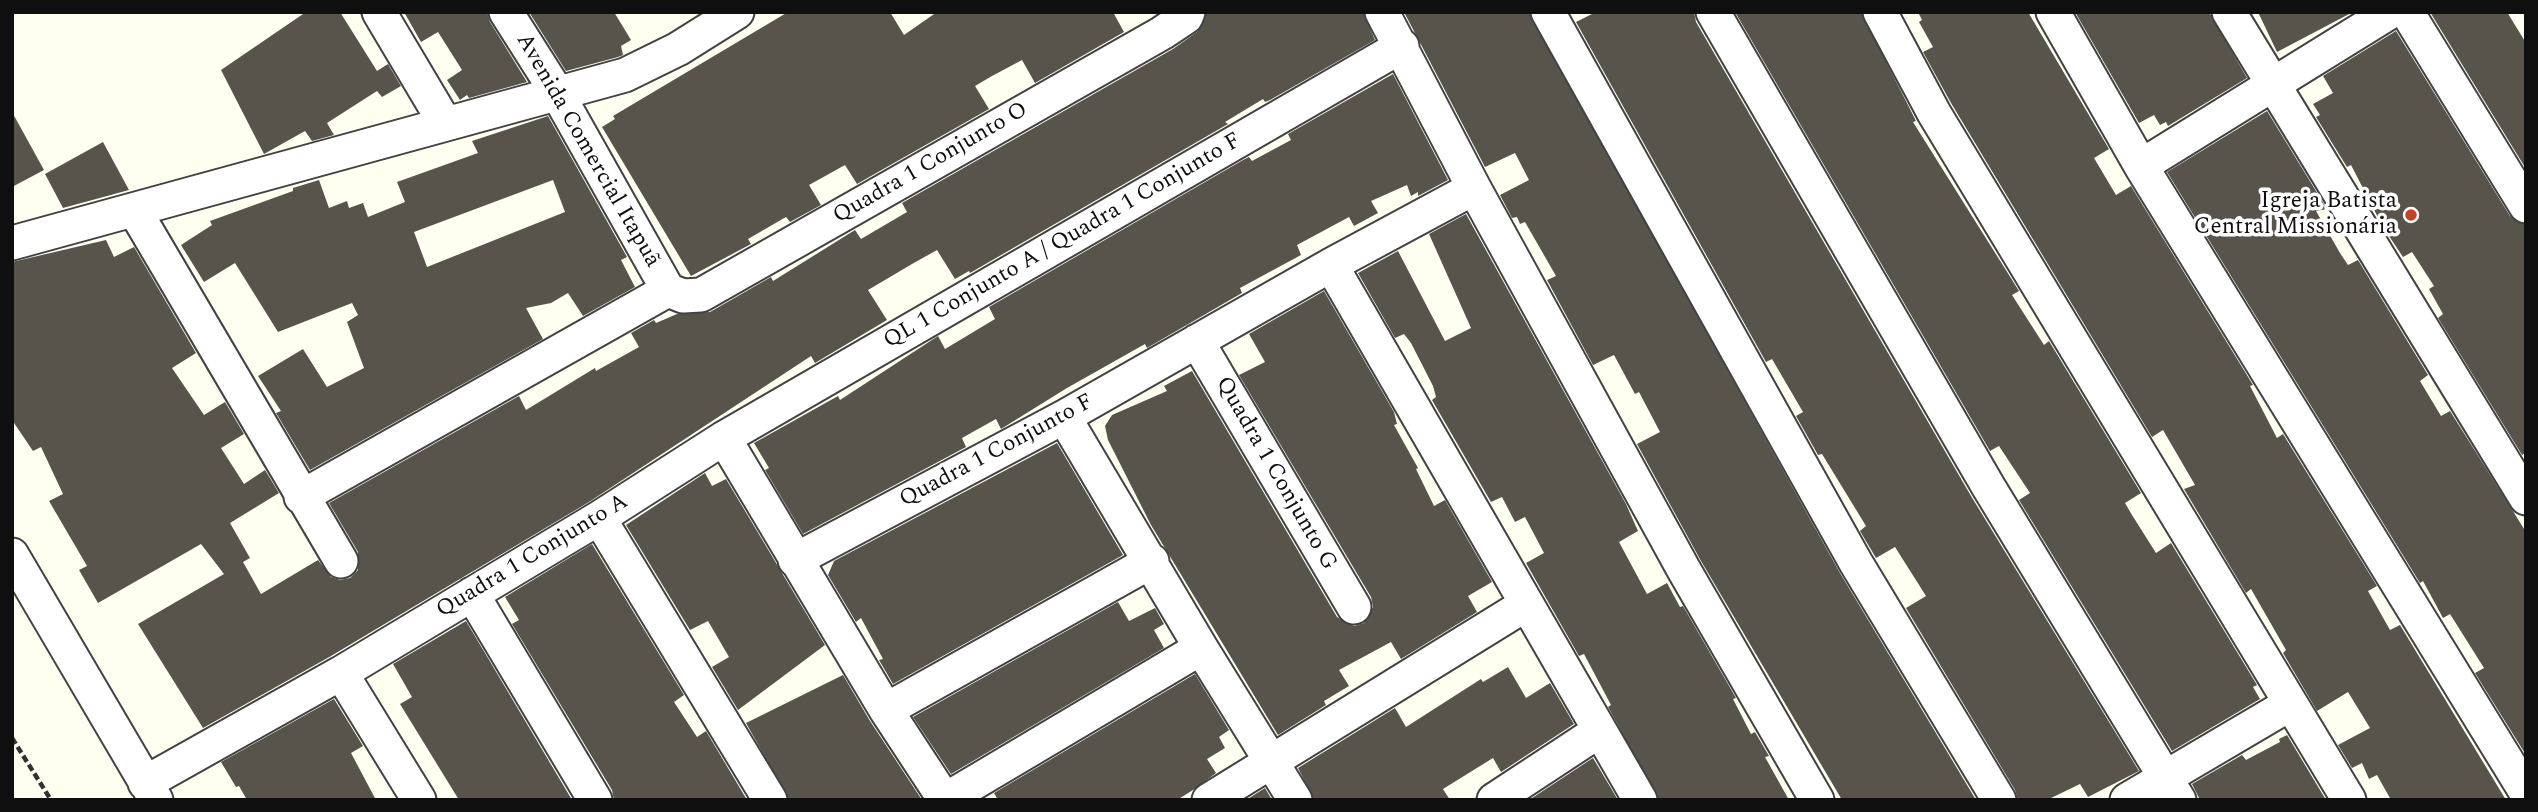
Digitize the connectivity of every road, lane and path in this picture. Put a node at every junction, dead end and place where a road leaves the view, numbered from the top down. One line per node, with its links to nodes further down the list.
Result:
1 (379, 12): 16 (street)
2 (506, 12): 15 (street, Avenida Comercial Itapuã)
3 (737, 12): 15 (street)
4 (1188, 12): 23 (street, Quadra 1 Conjunto O)
5 (1382, 12): 13 (street)
6 (1548, 12): 57 (street)
7 (1713, 12): 44 (street)
8 (1880, 12): 39 (street)
9 (2053, 12): 17 (street)
10 (2229, 12): 14 (street)
11 (2390, 12): 14 (street)
12 (2407, 12): 19 (street)
13 (1402, 46): 18 (street); 26 (street, QL 1 Conjunto A / Quadra 1 Conjunto F)
14 (2273, 85): 17 (street); 28 (street)
15 (556, 91): 16 (street); 23 (street, Avenida Comercial Itapuã)
16 (445, 123): 20 (street)
17 (2141, 166): 46 (street)
18 (1474, 188): 22 (street, Quadra 1 Conjunto F); 56 (street)
19 (2526, 206)
20 (135, 211): 21 (street); 27 (street)
21 (12, 243)
22 (1331, 265): 24 (street, Quadra 1 Conjunto F); 35 (street)
23 (667, 290): 27 (street)
24 (1197, 341): 25 (street, Quadra 1 Conjunto F); 36 (street, Quadra 1 Conjunto G)
25 (1064, 417): 31 (street, Quadra 1 Conjunto F); 33 (street)
26 (724, 438): 29 (street, Quadra 1 Conjunto A); 31 (street)
27 (301, 497): 32 (street)
28 (2526, 498)
29 (599, 518): 34 (street, Quadra 1 Conjunto A); 50 (street)
30 (12, 555): 45 (street)
31 (795, 559): 40 (street)
32 (341, 561)
33 (1152, 561): 37 (street); 40 (street)
34 (472, 594): 38 (street, Quadra 1 Conjunto A); 49 (street)
35 (1525, 605): 41 (street); 43 (street)
36 (1354, 607)
37 (1201, 648): 43 (street); 51 (street)
38 (341, 673): 45 (street, Quadra 1 Conjunto A); 48 (street)
39 (2290, 704): 44 (street); 59 (street)
40 (886, 710): 51 (street)
41 (1598, 731): 54 (street); 55 (street)
42 (12, 738): 47 (path)
43 (1273, 762): 52 (street); 53 (street)
44 (2172, 788): 58 (street)
45 (151, 791)
46 (2526, 792)
47 (51, 800)
48 (419, 800)
49 (595, 800)
50 (770, 800)
51 (945, 800)
52 (1209, 800)
53 (1295, 800)
54 (1494, 800)
55 (1640, 800)
56 (1817, 800)
57 (1999, 800)
58 (2127, 800)
59 (2349, 800)

